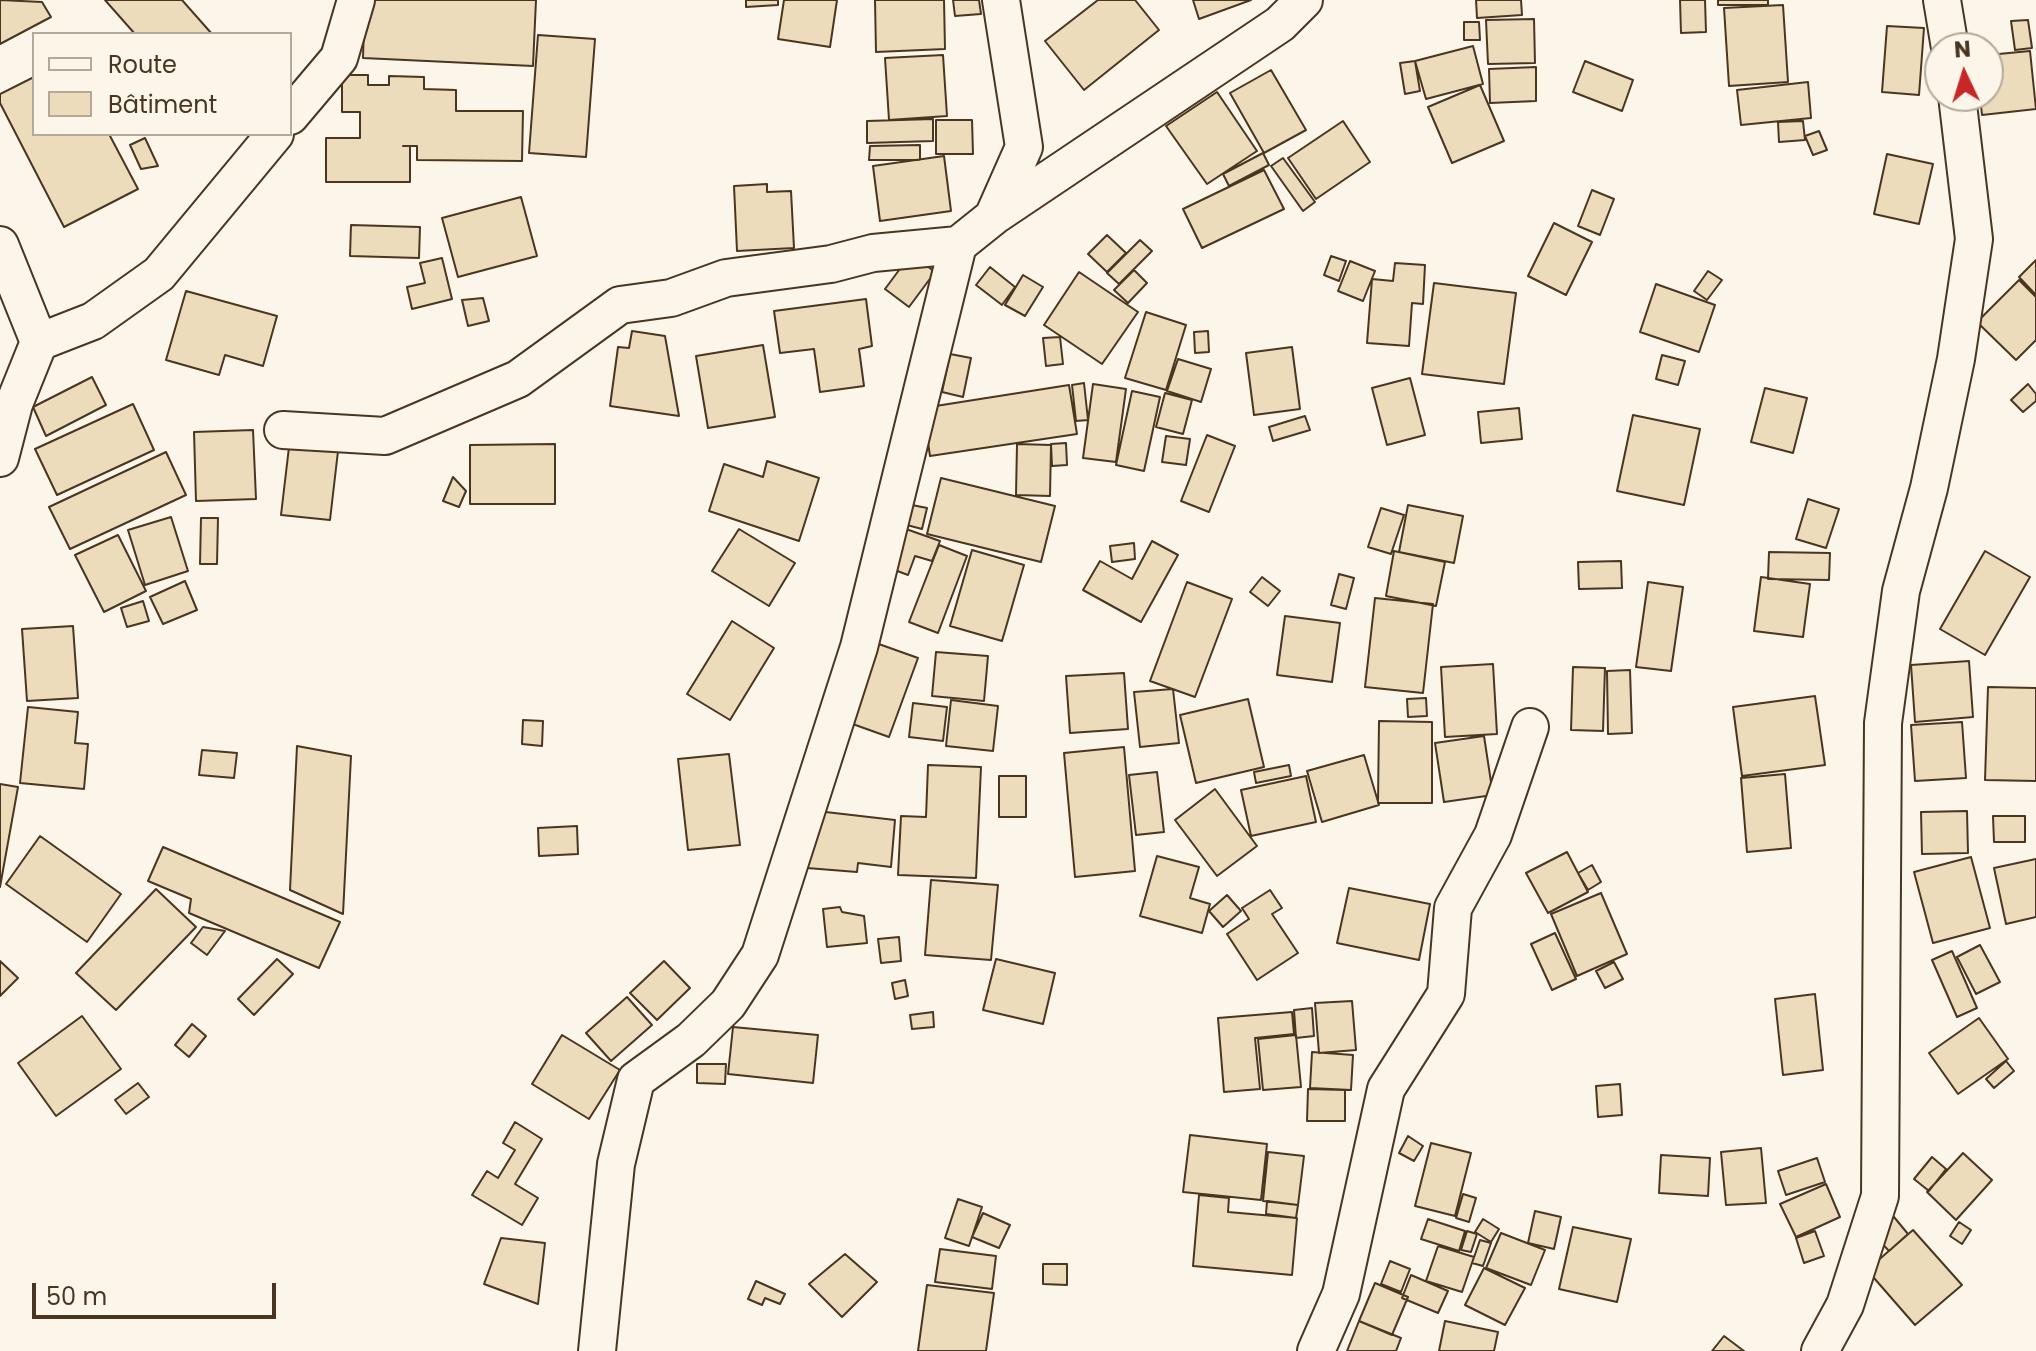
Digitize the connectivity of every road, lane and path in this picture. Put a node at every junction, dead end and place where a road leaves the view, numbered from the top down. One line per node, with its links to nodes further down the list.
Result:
1 (356, 0): 9 (street)
2 (1001, 0): 11 (street)
3 (1304, 0): 11 (street)
4 (1942, 0): 6 (street)
5 (1958, 0): 7 (street)
6 (1947, 32)
7 (1959, 32)
8 (1959, 112): 20 (street)
9 (292, 114)
10 (273, 136): 14 (street)
11 (993, 217): 13 (street)
12 (0, 245): 14 (street)
13 (958, 245): 15 (street); 18 (street)
14 (39, 342): 16 (street)
15 (283, 430)
16 (0, 458)
17 (1530, 727): 19 (street)
18 (597, 1351)
19 (1316, 1351)
20 (1820, 1351)

